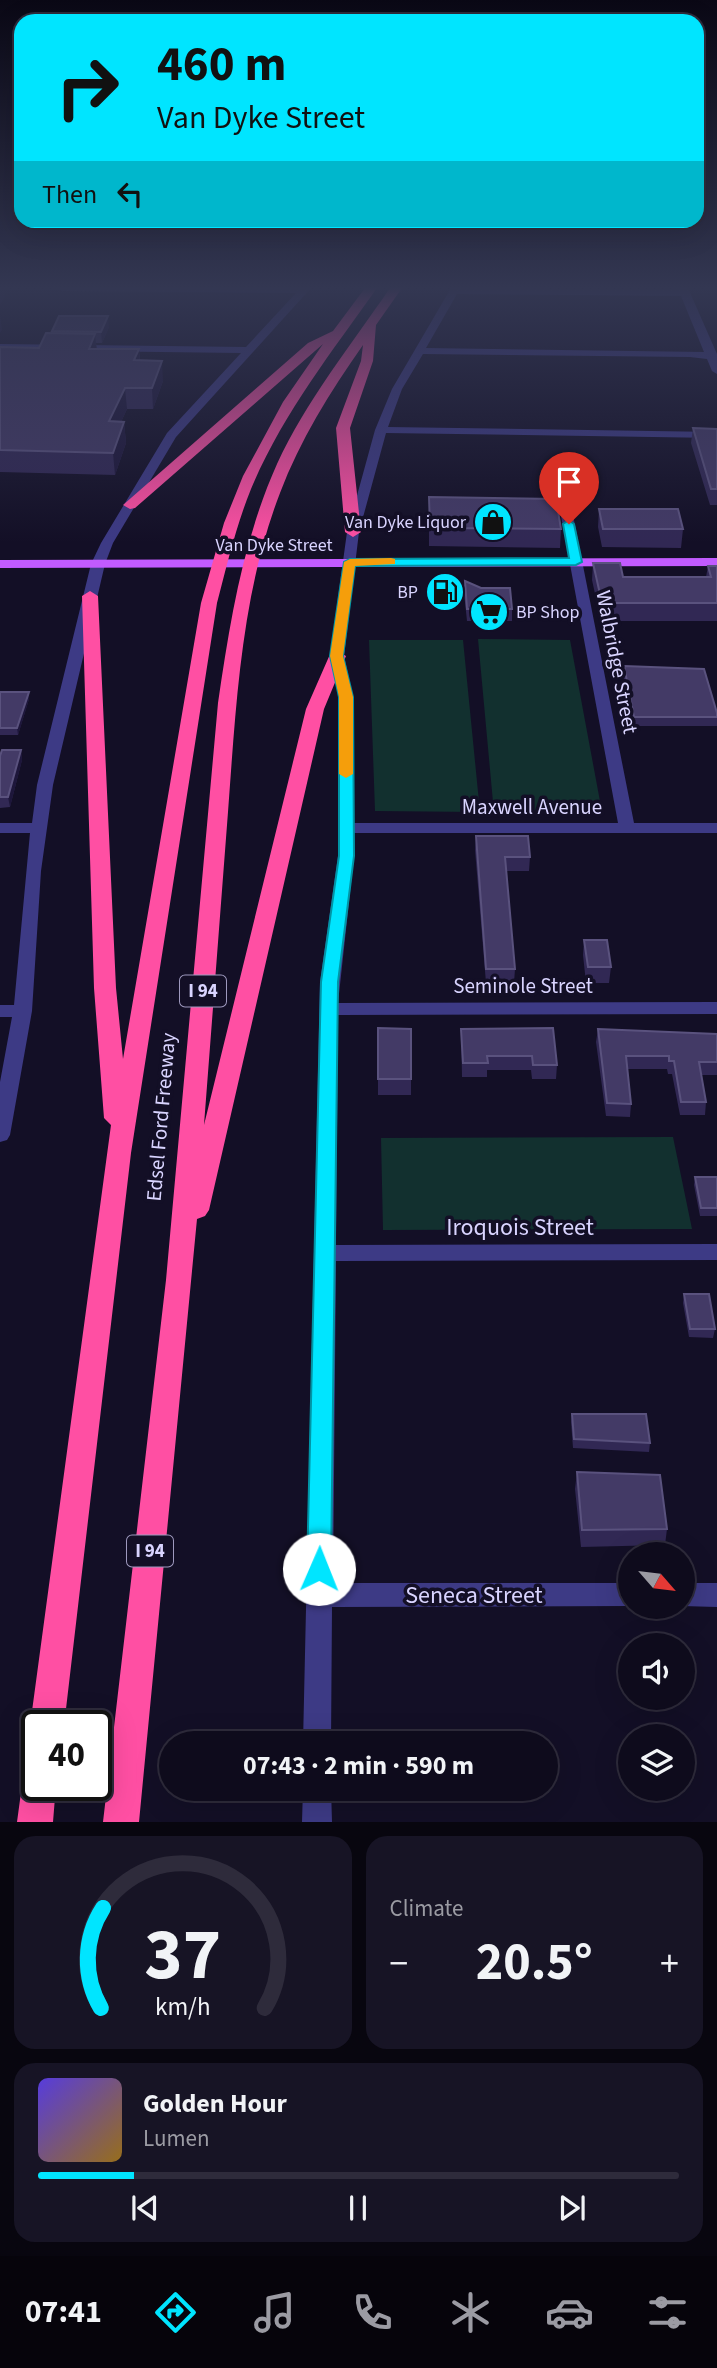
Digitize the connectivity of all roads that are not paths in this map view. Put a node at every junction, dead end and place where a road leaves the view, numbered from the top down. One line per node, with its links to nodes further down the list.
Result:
1 (228, 373): 9 (street)
2 (281, 373): 9 (highway)
3 (309, 373): 29 (highway, Edsel Ford Freeway)
4 (338, 373): 32 (highway, Edsel Ford Freeway / I 94)
5 (363, 373): 11 (highway)
6 (406, 373): 7 (street)
7 (381, 430): 8 (street); 11 (street)
8 (717, 435)
9 (130, 505): 16 (street)
10 (565, 505): 13 (street, Walbridge Street)
11 (353, 532): 12 (street)
12 (350, 562): 13 (main road, Van Dyke Street); 16 (main road, Van Dyke Street); 18 (street)
13 (576, 562): 14 (main road, Van Dyke Street); 22 (street, Walbridge Street)
14 (717, 562)
15 (0, 564): 16 (main road, Van Dyke Street)
16 (98, 564): 17 (street)
17 (90, 596): 20 (street); 29 (highway)
18 (337, 656): 21 (street); 32 (highway)
19 (0, 828): 20 (street)
20 (38, 828): 27 (street)
21 (346, 828): 22 (street, Maxwell Avenue); 25 (street)
22 (627, 828): 23 (street, Maxwell Avenue)
23 (717, 828)
24 (717, 1008): 25 (street, Seminole Street)
25 (328, 1009): 31 (street)
26 (0, 1011): 27 (street)
27 (23, 1011): 28 (street)
28 (0, 1135)
29 (119, 1153): 37 (highway, Edsel Ford Freeway)
30 (717, 1252): 31 (street, Iroquois Street)
31 (324, 1254): 33 (street)
32 (179, 1280): 42 (highway, Edsel Ford Freeway / I 94)
33 (318, 1595): 34 (street, Seneca Street); 38 (street)
34 (618, 1595)
35 (695, 1595): 36 (street)
36 (717, 1595)
37 (49, 1710)
38 (317, 1731)
39 (37, 1801): 41 (highway)
40 (317, 1801): 43 (street)
41 (35, 1822)
42 (121, 1822)
43 (317, 1822)

